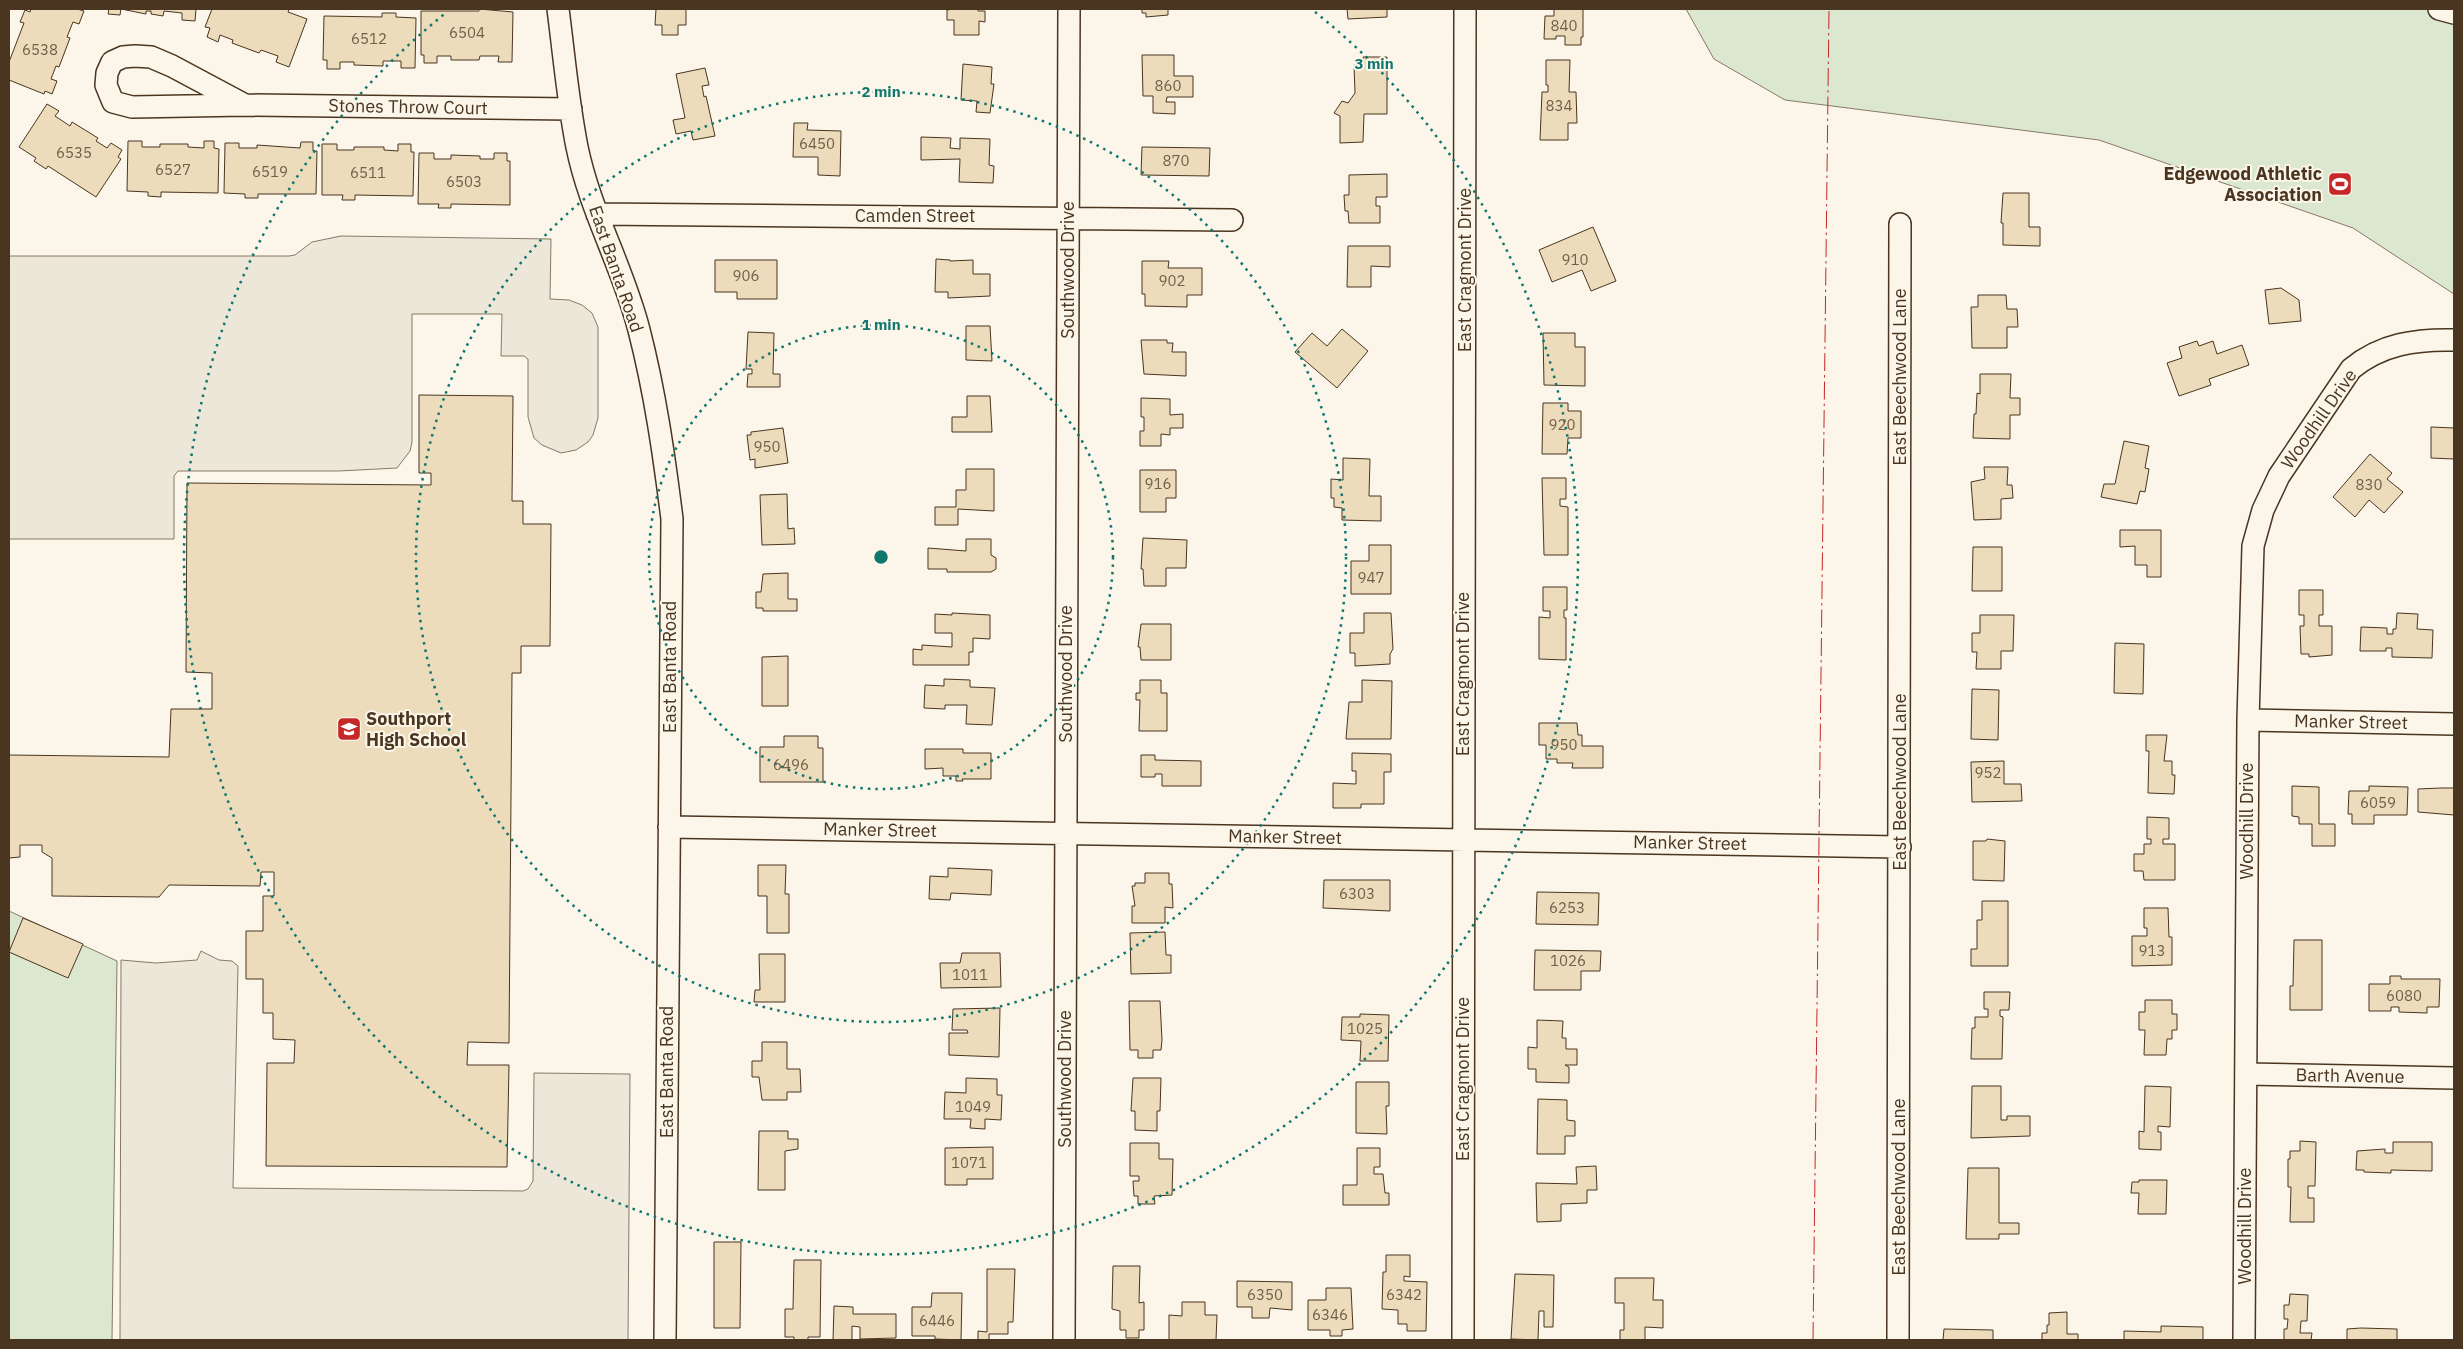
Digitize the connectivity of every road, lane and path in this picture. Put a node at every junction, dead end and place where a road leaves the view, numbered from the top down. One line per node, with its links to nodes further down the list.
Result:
1 (558, 9): 7 (street, East Banta Road)
2 (1069, 9): 9 (street, Southwood Drive)
3 (1465, 9): 17 (street, East Cragmont Drive)
4 (2439, 9): 5 (street)
5 (2454, 13)
6 (245, 105): 6 (street, Stones Throw Court); 7 (street, Stones Throw Court)
7 (571, 108): 8 (street, East Banta Road)
8 (597, 214): 9 (street, Camden Street); 15 (street, East Banta Road)
9 (1068, 217): 10 (street, Camden Street); 16 (street, Southwood Drive)
10 (1232, 220)
11 (1900, 224): 18 (street, East Beechwood Lane)
12 (2454, 340): 13 (street, Woodhill Drive)
13 (2248, 720): 14 (street, Manker Street); 19 (street, Woodhill Drive)
14 (2454, 724)
15 (669, 827): 16 (street, Manker Street); 21 (street, East Banta Road)
16 (1066, 833): 17 (street, Manker Street); 22 (street, Southwood Drive)
17 (1463, 840): 18 (street, Manker Street); 23 (street, East Cragmont Drive)
18 (1900, 847): 24 (street, East Beechwood Lane)
19 (2246, 1074): 20 (street, Barth Avenue); 25 (street, Woodhill Drive)
20 (2454, 1078)
21 (665, 1340)
22 (1064, 1340)
23 (1463, 1340)
24 (1898, 1340)
25 (2244, 1340)

